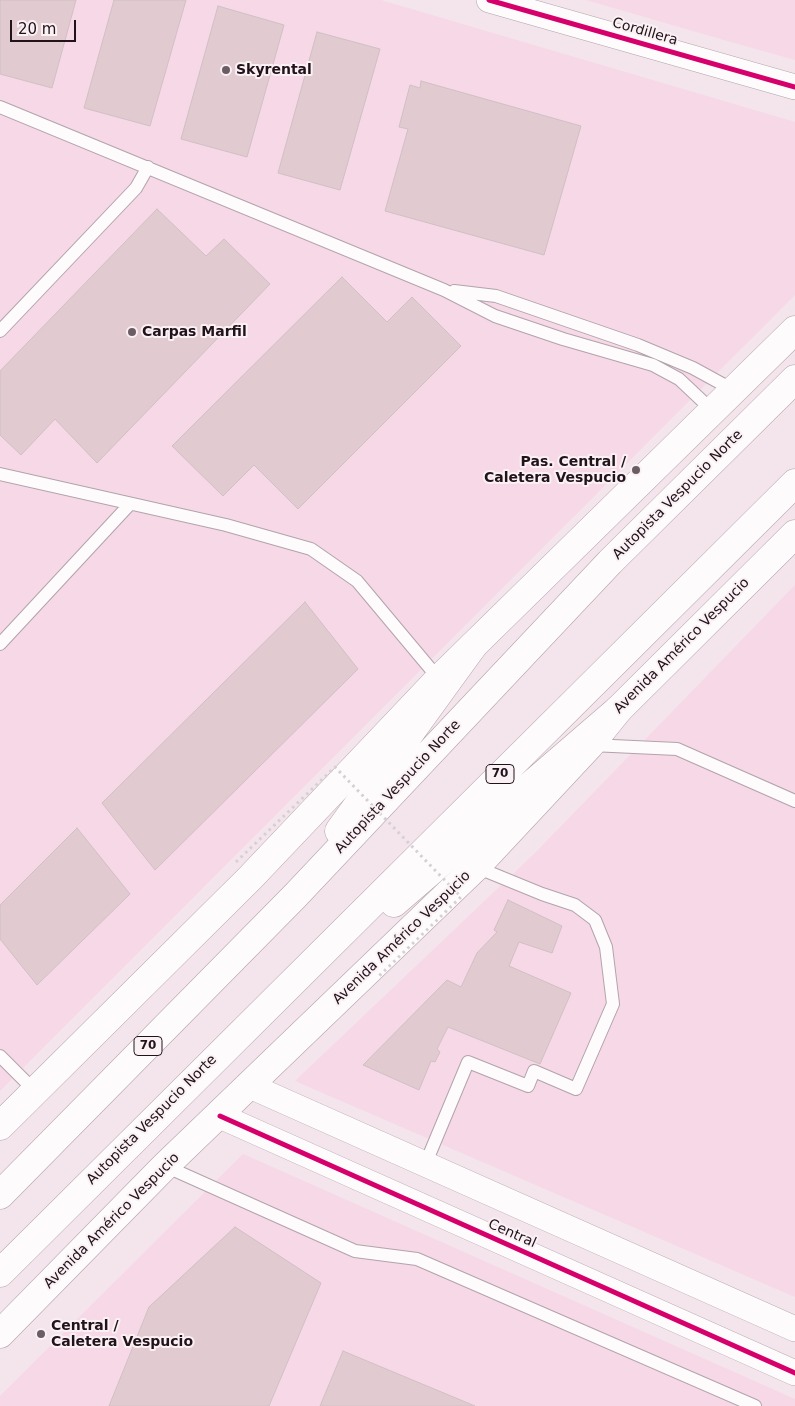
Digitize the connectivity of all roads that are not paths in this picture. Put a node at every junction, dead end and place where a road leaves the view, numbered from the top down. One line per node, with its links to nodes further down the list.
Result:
1 (489, 0): 2 (street, Cordillera)
2 (795, 87)
3 (0, 107): 4 (lane)
4 (148, 167): 5 (lane); 7 (lane)
5 (444, 290): 9 (lane); 10 (lane)
6 (795, 330): 9 (main road)
7 (0, 331)
8 (795, 378): 22 (main road, Autopista Vespucio Norte / 70)
9 (735, 391): 10 (main road)
10 (712, 411): 16 (main road)
11 (0, 474): 13 (lane)
12 (795, 483): 24 (main road, Autopista Vespucio Norte / 70)
13 (130, 504): 15 (lane); 17 (lane)
14 (795, 534): 18 (main road, Avenida Américo Vespucio)
15 (0, 644)
16 (473, 646): 17 (main road); 22 (main road)
17 (439, 679): 26 (main road)
18 (619, 709): 19 (main road, Avenida Américo Vespucio); 24 (main road)
19 (590, 744): 20 (lane); 21 (main road, Avenida Américo Vespucio)
20 (795, 801)
21 (476, 867): 25 (main road, Avenida Américo Vespucio); 29 (lane)
22 (295, 896): 31 (main road, Autopista Vespucio Norte / 70)
23 (0, 1056): 26 (lane)
24 (206, 1066): 34 (main road, Autopista Vespucio Norte / 70)
25 (250, 1086): 27 (main road, Avenida Américo Vespucio); 29 (street, Central)
26 (35, 1091): 28 (main road)
27 (220, 1116): 30 (main road, Avenida Américo Vespucio); 33 (street, Central)
28 (0, 1126)
29 (425, 1165): 32 (street, Central)
30 (165, 1166): 36 (main road, Avenida Américo Vespucio); 39 (lane)
31 (0, 1195)
32 (499, 1197): 33 (street, Central); 35 (street, Central)
33 (482, 1234): 37 (street, Central)
34 (0, 1273)
35 (790, 1326): 37 (street, Central)
36 (0, 1334)
37 (769, 1361): 38 (street, Central)
38 (795, 1373)
39 (755, 1406)

